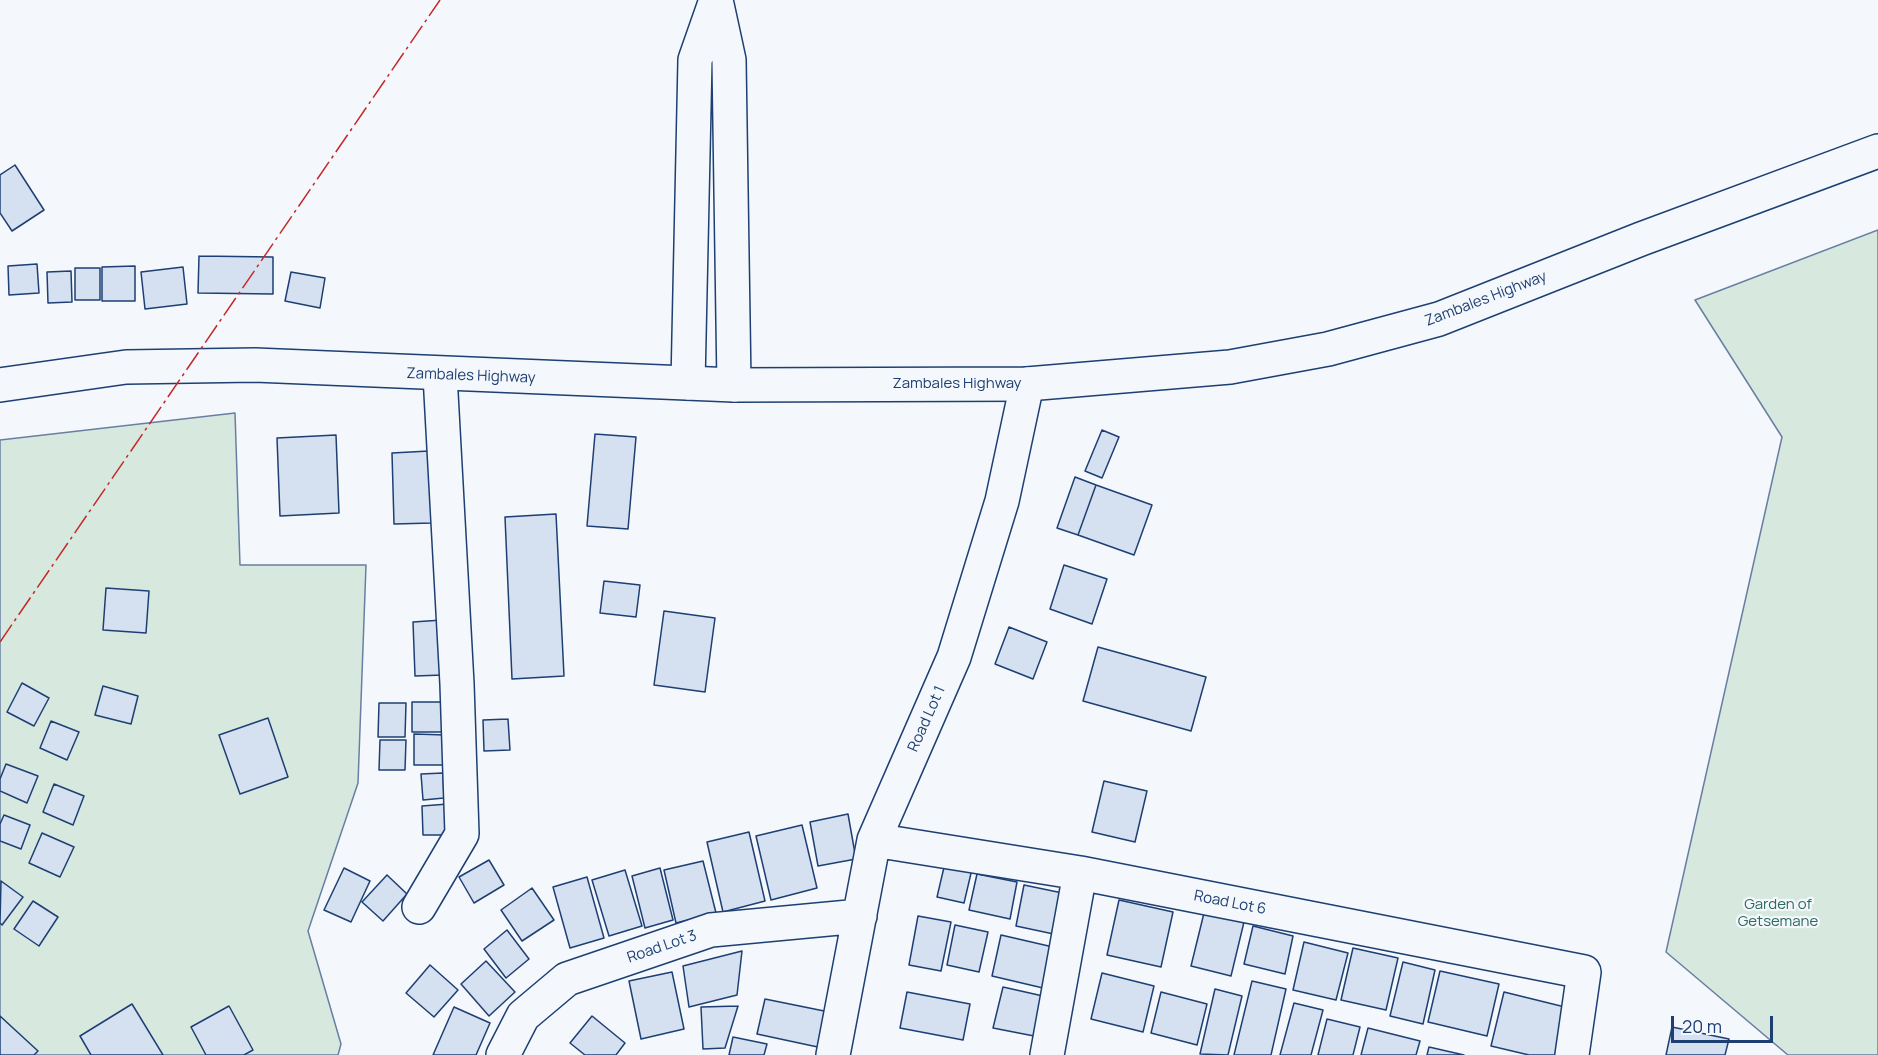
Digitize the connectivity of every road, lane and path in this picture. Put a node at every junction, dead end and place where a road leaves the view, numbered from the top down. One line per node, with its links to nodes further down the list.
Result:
1 (716, 0): 4 (street); 7 (street)
2 (1878, 151): 5 (street, Zambales Highway)
3 (440, 375): 4 (street, Zambales Highway); 6 (street, Zambales Highway); 10 (street)
4 (688, 383): 7 (street, Zambales Highway)
5 (1027, 384): 7 (street, Zambales Highway); 8 (street, Road Lot 1)
6 (0, 385)
7 (734, 385)
8 (874, 840): 9 (street, Road Lot 6); 11 (street, Road Lot 1)
9 (1080, 873): 14 (street); 15 (street, Road Lot 6)
10 (419, 907)
11 (860, 916): 12 (street, Road Lot 3); 13 (street, Road Lot 1)
12 (503, 1055)
13 (833, 1055)
14 (1047, 1055)
15 (1572, 1055)

